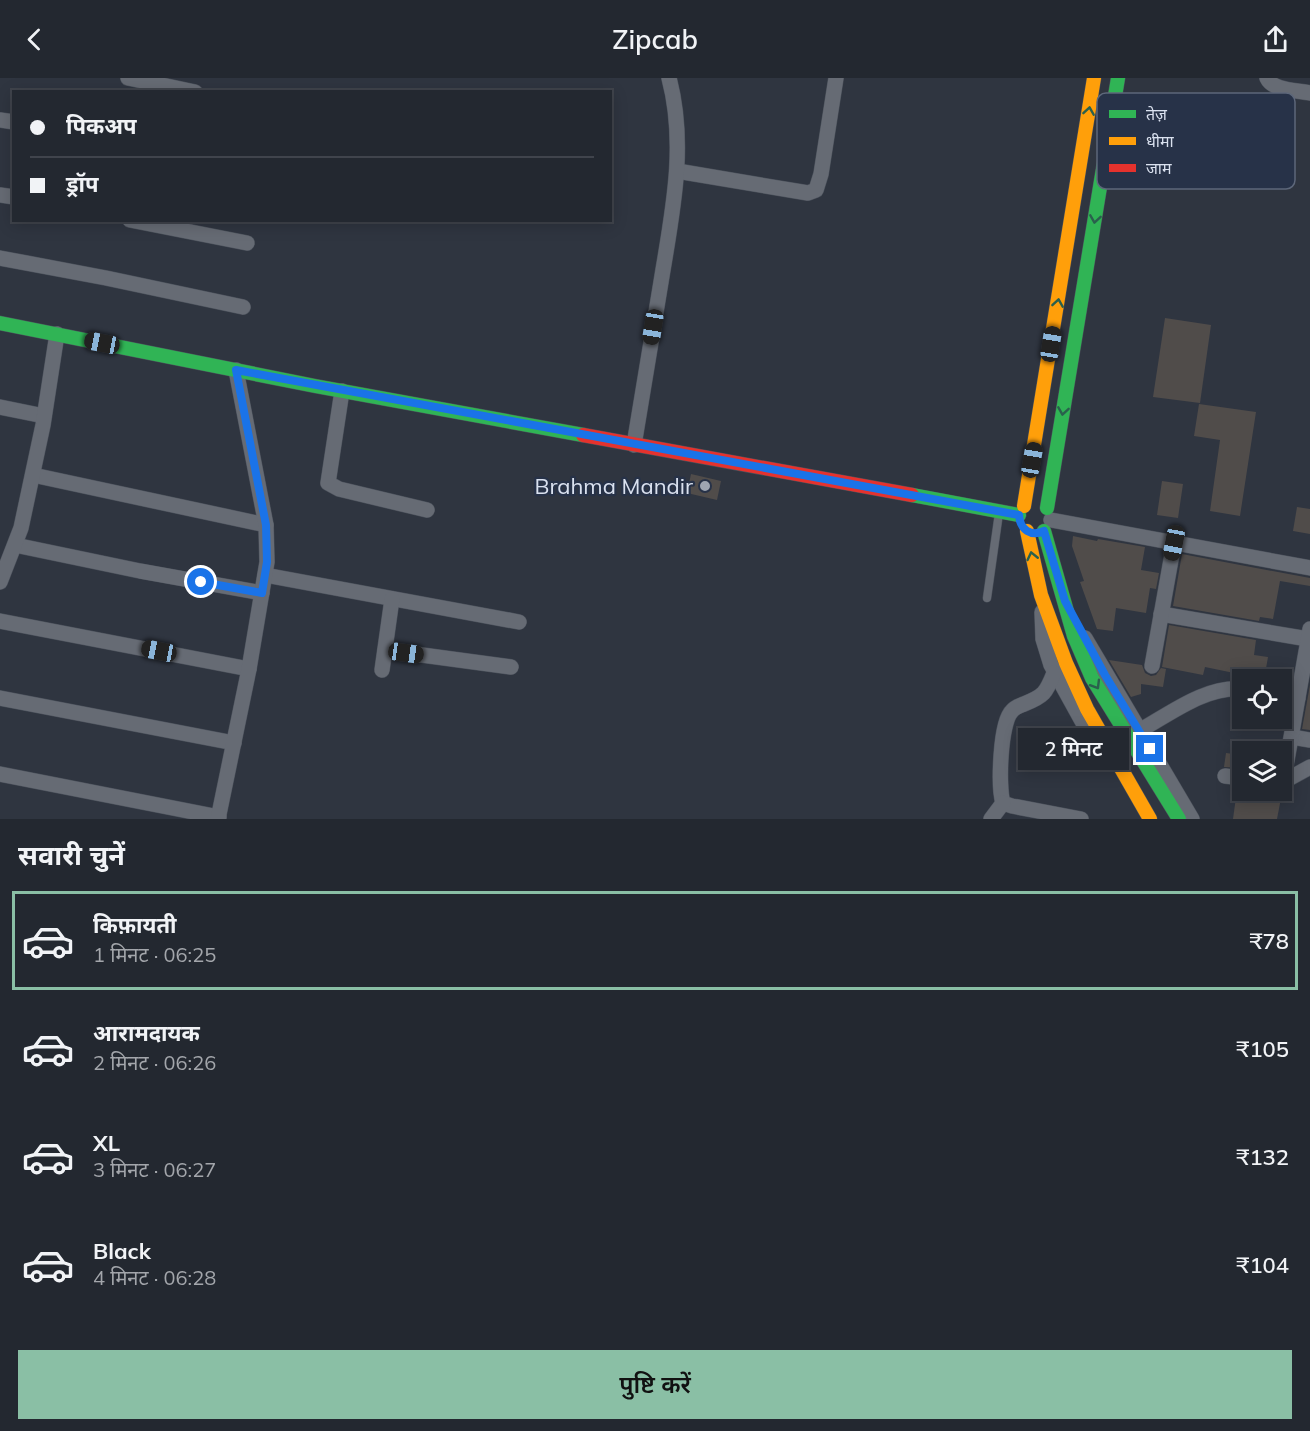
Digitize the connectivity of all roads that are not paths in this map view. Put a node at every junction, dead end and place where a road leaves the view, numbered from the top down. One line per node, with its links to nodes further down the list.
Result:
1 (128, 78): 7 (street)
2 (669, 78): 10 (street)
3 (836, 78): 10 (street)
4 (1094, 78): 25 (main road, one-way to 4)
5 (1118, 78): 8 (main road, one-way to 8)
6 (1267, 78): 9 (street)
7 (185, 90)
8 (1116, 93)
9 (1310, 93)
10 (677, 171): 22 (street)
11 (1100, 189): 27 (main road, one-way to 27)
12 (140, 222): 13 (street)
13 (247, 243)
14 (0, 258): 15 (street)
15 (243, 307)
16 (0, 323): 17 (main road)
17 (57, 334): 18 (main road); 21 (street)
18 (236, 370): 19 (main road); 28 (street)
19 (342, 391): 22 (main road); 24 (street)
20 (0, 407): 21 (street)
21 (44, 416): 23 (street)
22 (634, 445): 26 (main road)
23 (33, 475): 28 (street); 31 (street)
24 (427, 510)
25 (1022, 511): 26 (main road); 27 (main road); 29 (main road)
26 (999, 512): 37 (lane)
27 (1047, 520): 29 (main road); 30 (street); 39 (main road)
28 (266, 525): 33 (street)
29 (1026, 531): 36 (main road, one-way to 29)
30 (1174, 543): 32 (street); 40 (street)
31 (15, 545): 34 (street); 35 (street)
32 (1310, 568)
33 (265, 575): 35 (street); 38 (street)
34 (0, 582)
35 (262, 593): 47 (street)
36 (1041, 595): 49 (street); 69 (main road)
37 (987, 598)
38 (392, 599): 42 (street); 44 (street)
39 (1065, 601): 54 (street); 70 (main road, one-way to 70)
40 (1161, 614): 43 (street); 45 (street)
41 (0, 621): 47 (street)
42 (519, 622)
43 (1309, 634): 53 (street)
44 (385, 650): 46 (street); 48 (street)
45 (1152, 666)
46 (511, 667)
47 (249, 669): 58 (street)
48 (382, 670)
49 (1054, 673): 64 (street); 68 (street)
50 (1232, 690): 54 (street)
51 (1292, 696): 53 (street)
52 (0, 698): 58 (street)
53 (1299, 698): 55 (street)
54 (1139, 731): 71 (street)
55 (1292, 737): 56 (street); 57 (street)
56 (1310, 740)
57 (1291, 741)
58 (234, 743): 65 (street)
59 (1310, 767): 63 (street)
60 (0, 774): 65 (street)
61 (1225, 776): 62 (street)
62 (1232, 777)
63 (1292, 777)
64 (1003, 803): 66 (street); 67 (street)
65 (218, 818)
66 (992, 819)
67 (1081, 819)
68 (1138, 819)
69 (1150, 819)
70 (1179, 819)
71 (1192, 819)

